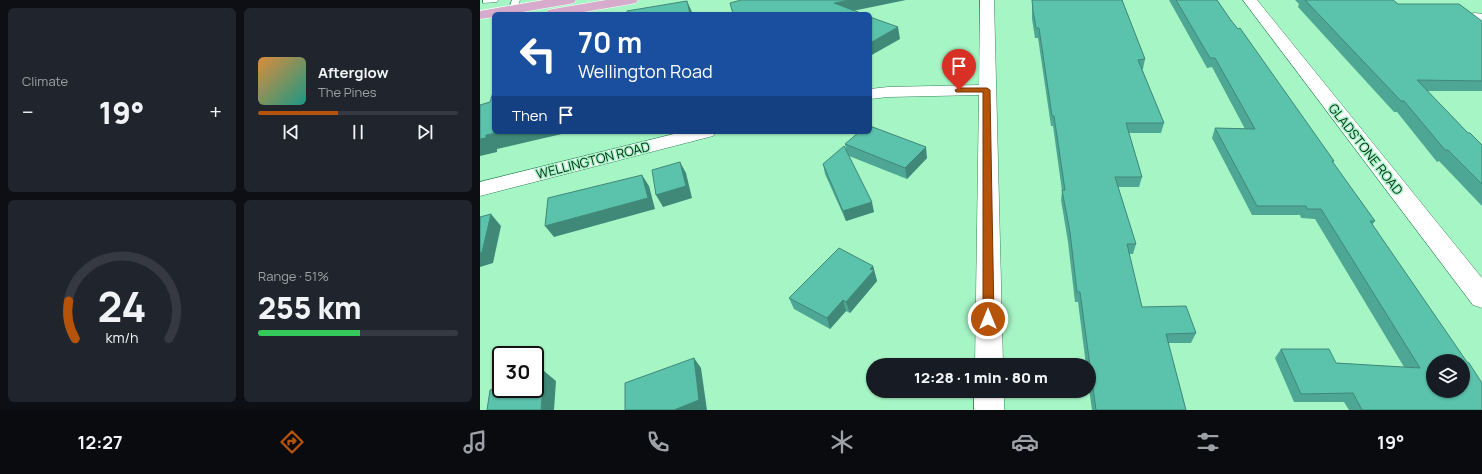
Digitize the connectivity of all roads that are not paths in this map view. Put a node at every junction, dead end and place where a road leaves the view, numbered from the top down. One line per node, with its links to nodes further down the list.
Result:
1 (569, 0): 5 (main road)
2 (631, 0): 6 (main road)
3 (987, 0): 10 (street)
4 (1250, 0): 14 (street, GLADSTONE ROAD)
5 (514, 5): 7 (main road)
6 (562, 12)
7 (480, 15)
8 (492, 24): 9 (main road)
9 (480, 26)
10 (987, 90): 11 (street); 15 (street)
11 (872, 94)
12 (698, 134): 13 (street, WELLINGTON ROAD)
13 (480, 189)
14 (1482, 297)
15 (989, 358)
16 (989, 398): 17 (street)
17 (989, 410)

